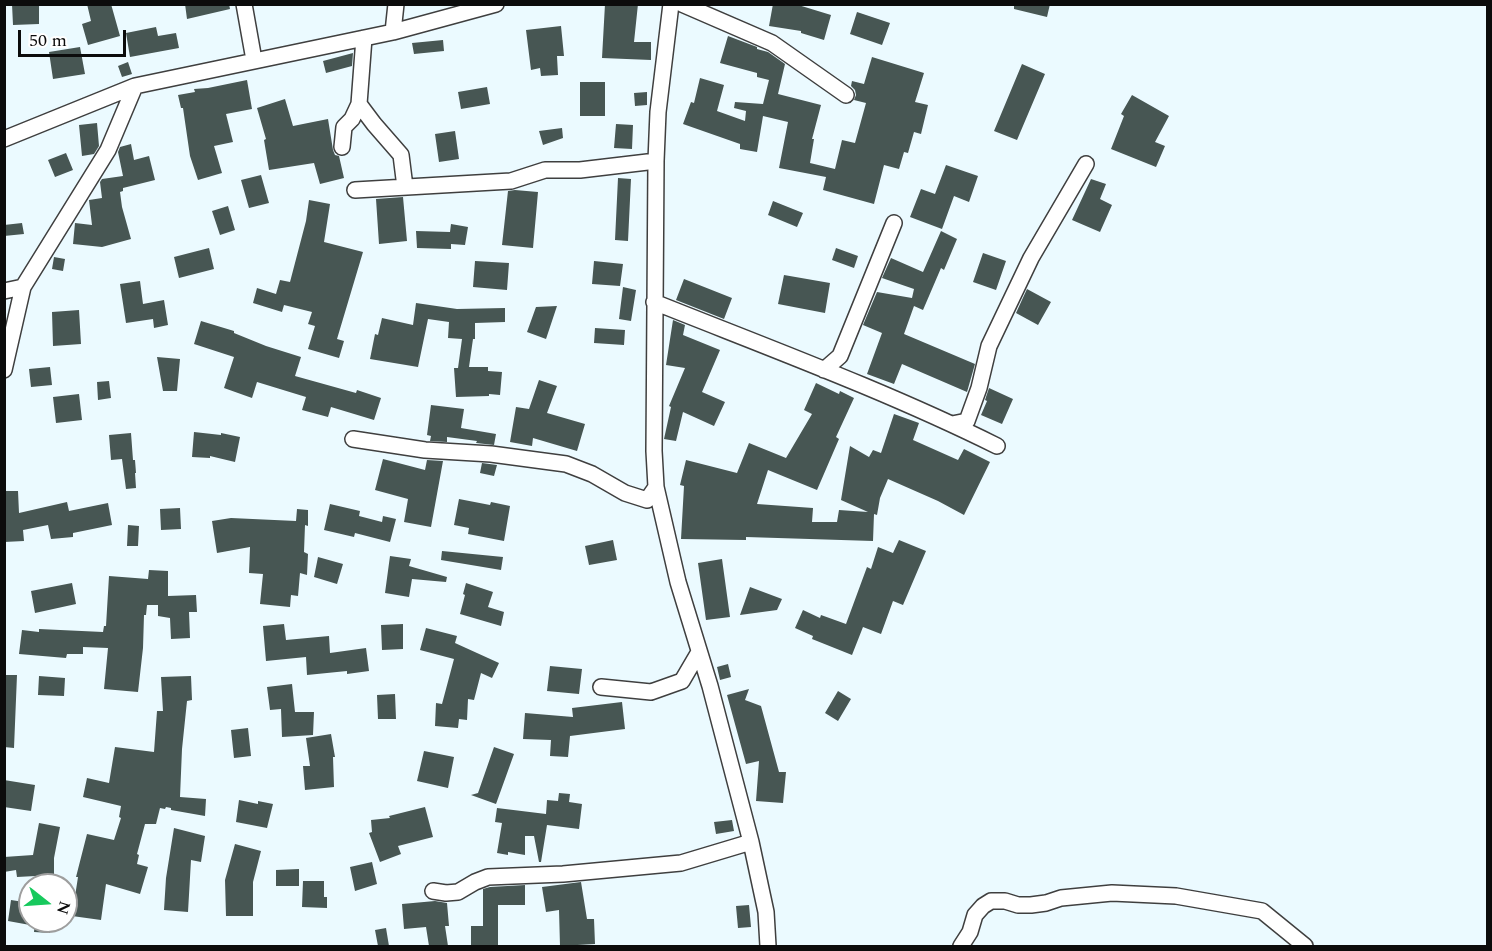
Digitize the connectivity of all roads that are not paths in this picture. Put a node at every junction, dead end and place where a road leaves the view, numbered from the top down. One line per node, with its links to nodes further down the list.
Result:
1 (244, 4): 8 (street)
2 (396, 4): 6 (street)
3 (496, 4): 6 (street)
4 (671, 4): 14 (street)
5 (682, 4): 10 (street)
6 (393, 32): 7 (street)
7 (364, 38): 8 (street); 11 (street)
8 (254, 60): 9 (street)
9 (135, 86): 12 (street); 19 (street)
10 (846, 95)
11 (359, 104): 13 (street); 16 (street)
12 (4, 139)
13 (342, 147)
14 (656, 161): 16 (street); 21 (street)
15 (1086, 164): 24 (street)
16 (405, 187): 17 (street)
17 (355, 190)
18 (894, 223): 23 (street)
19 (23, 287): 20 (street); 22 (street)
20 (4, 291)
21 (654, 302): 23 (street); 27 (street)
22 (4, 370)
23 (824, 370): 24 (street)
24 (952, 424): 26 (street)
25 (353, 439): 27 (street)
26 (997, 446)
27 (656, 487): 28 (street)
28 (699, 652): 29 (street); 30 (street)
29 (601, 687)
30 (751, 842): 31 (street); 32 (street)
31 (433, 891)
32 (768, 946)
33 (961, 946): 34 (street)
34 (1305, 946)

